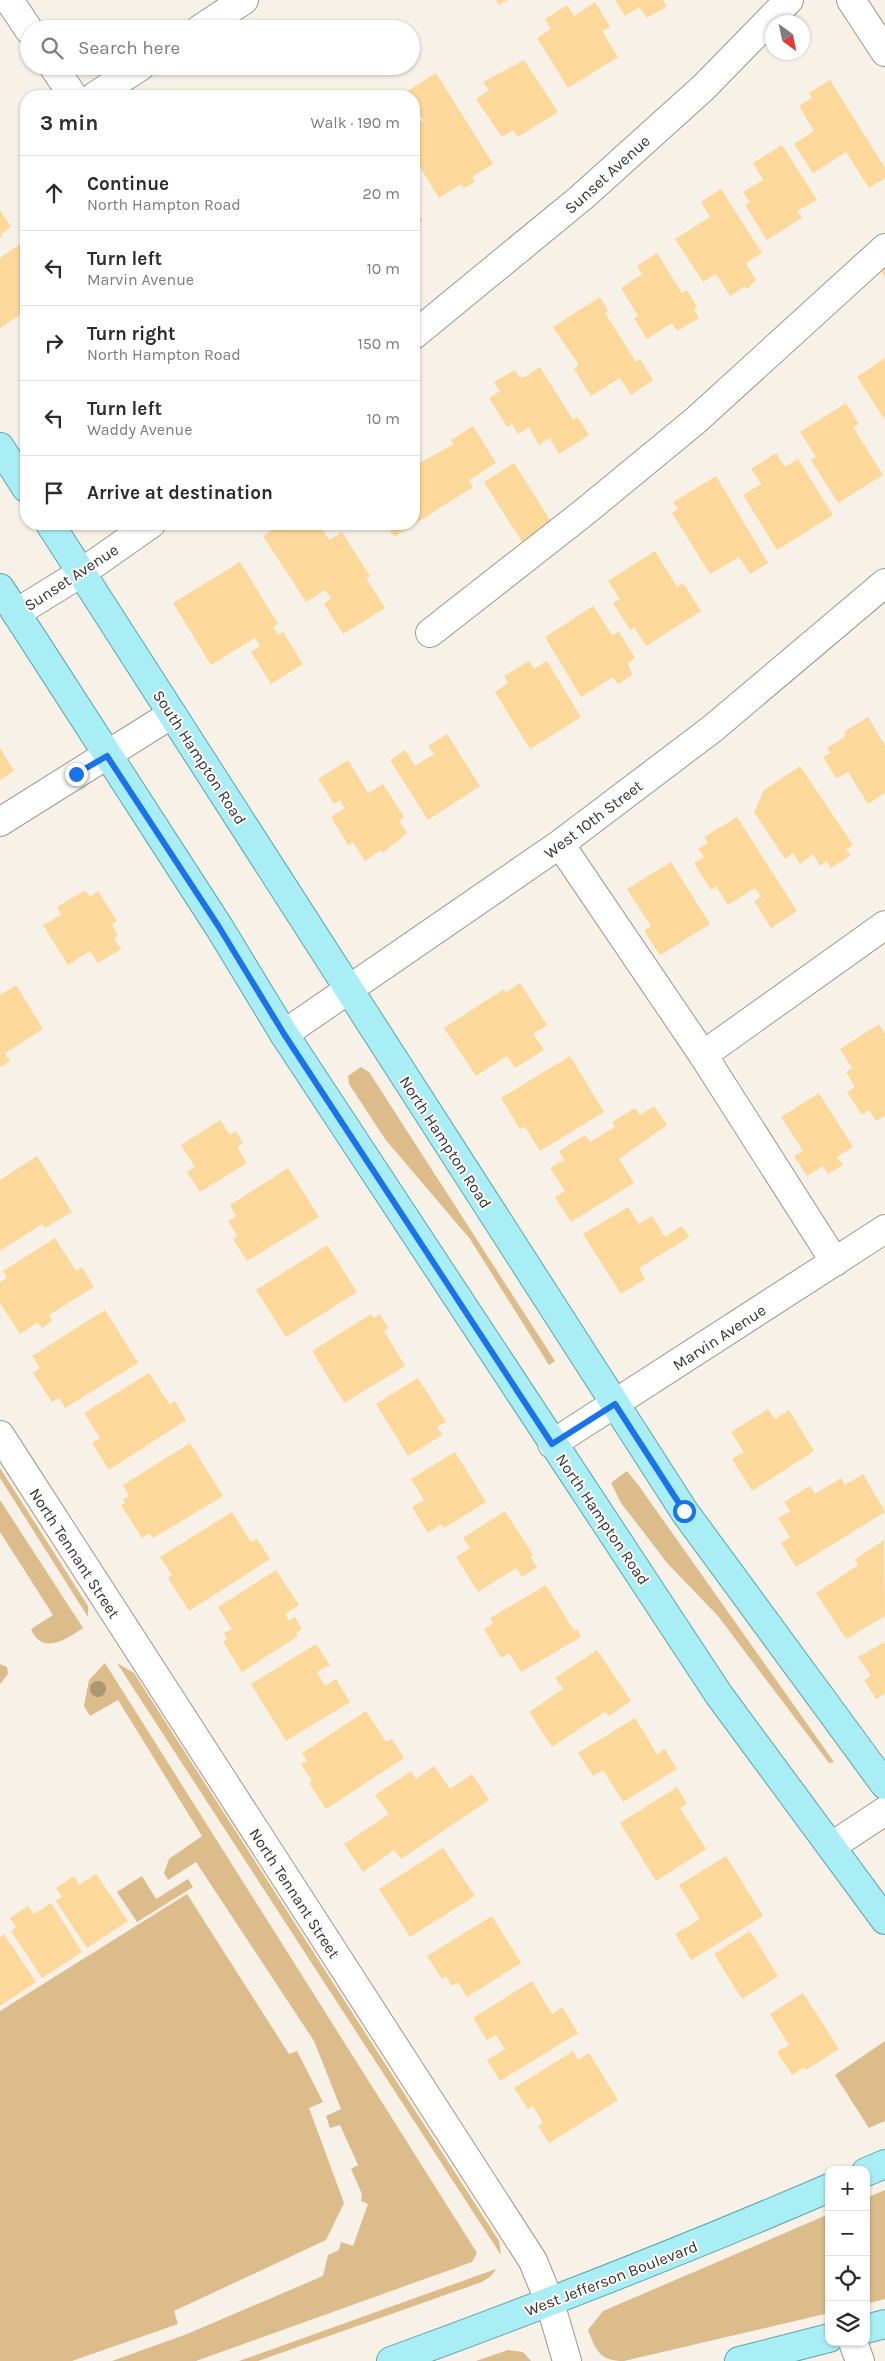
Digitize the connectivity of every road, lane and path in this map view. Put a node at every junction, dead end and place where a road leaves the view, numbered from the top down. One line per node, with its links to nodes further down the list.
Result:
1 (9, 0): 5 (street)
2 (244, 0): 6 (street)
3 (788, 0): 13 (street, Sunset Avenue)
4 (851, 0): 7 (street)
5 (22, 20)
6 (214, 20)
7 (885, 52)
8 (59, 75): 10 (street)
9 (127, 75): 11 (street)
10 (69, 90)
11 (104, 90)
12 (885, 248): 22 (street)
13 (420, 330)
14 (0, 447): 15 (main road)
15 (20, 479)
16 (54, 530): 18 (main road, South Hampton Road)
17 (142, 530): 18 (street, Sunset Avenue)
18 (81, 573): 21 (street, Sunset Avenue); 23 (main road, South Hampton Road)
19 (885, 583): 26 (street, West 10th Street)
20 (0, 588): 21 (main road)
21 (16, 613): 24 (main road)
22 (430, 634)
23 (172, 714): 24 (street); 28 (main road, South Hampton Road)
24 (107, 756): 25 (street); 29 (main road, North Hampton Road)
25 (0, 822)
26 (560, 844): 28 (street, West 10th Street); 30 (street)
27 (885, 925): 30 (street)
28 (348, 991): 29 (street, West 10th Street); 33 (main road, North Hampton Road)
29 (284, 1034): 35 (main road, North Hampton Road)
30 (703, 1055): 32 (street)
31 (885, 1229): 32 (street, Marvin Avenue)
32 (835, 1262): 33 (street, Marvin Avenue)
33 (615, 1404): 35 (street, Marvin Avenue); 36 (main road, North Hampton Road)
34 (0, 1436): 43 (street, North Tennant Street)
35 (552, 1444): 38 (main road, North Hampton Road)
36 (885, 1785)
37 (885, 1811): 38 (street)
38 (832, 1846): 39 (main road, North Hampton Road)
39 (885, 1920)
40 (885, 2164): 41 (main road)
41 (870, 2170)
42 (825, 2190): 43 (main road, West Jefferson Boulevard)
43 (550, 2303): 48 (main road, West Jefferson Boulevard); 49 (street, North Tennant Street)
44 (885, 2324): 45 (main road)
45 (870, 2328)
46 (825, 2339): 50 (main road)
47 (854, 2346): 51 (street)
48 (391, 2361)
49 (567, 2361)
50 (739, 2361)
51 (860, 2361)

